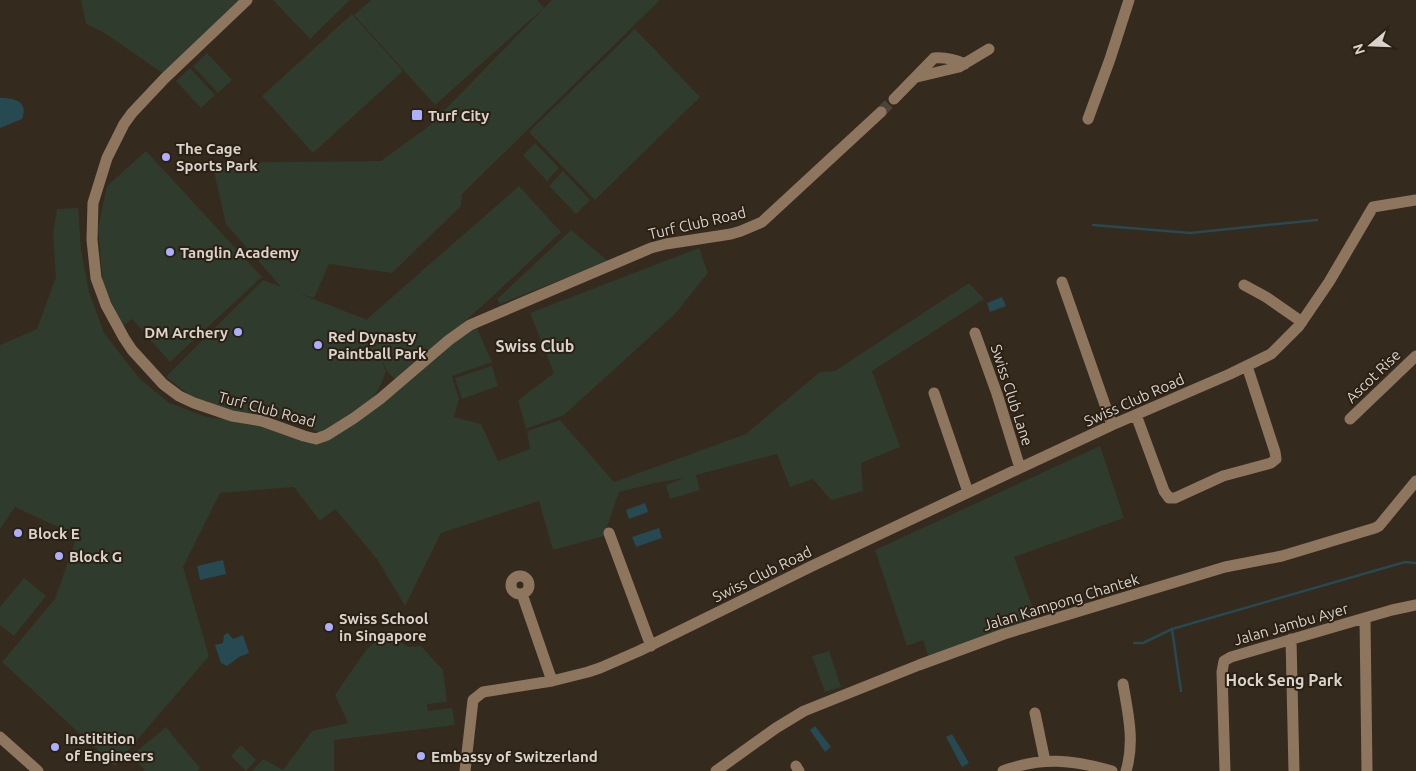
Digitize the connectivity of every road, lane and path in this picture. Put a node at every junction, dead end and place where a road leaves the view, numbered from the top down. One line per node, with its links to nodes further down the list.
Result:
1 (248, 0): 9 (street, Turf Club Road)
2 (1129, 0): 10 (street)
3 (988, 48): 5 (street)
4 (931, 63): 5 (street); 6 (street); 7 (street)
5 (965, 64): 6 (street)
6 (945, 70): 7 (street)
7 (915, 78): 8 (street)
8 (894, 99)
9 (881, 112)
10 (1088, 119)
11 (1416, 200): 14 (street, Swiss Club Road)
12 (1062, 282): 21 (street)
13 (1244, 285): 14 (street)
14 (1302, 322): 17 (street, Swiss Club Road)
15 (976, 333): 22 (street, Swiss Club Lane)
16 (1416, 356): 20 (street, Ascot Rise)
17 (1247, 366): 19 (street, Swiss Club Road); 19 (street)
18 (934, 393): 24 (street)
19 (1136, 415): 21 (street, Swiss Club Road)
20 (1350, 419)
21 (1112, 425): 22 (street, Swiss Club Road)
22 (1020, 468): 24 (street, Swiss Club Road)
23 (1416, 481): 41 (street, Jalan Kampong Chantek)
24 (968, 492): 30 (street, Swiss Club Road)
25 (610, 533): 30 (street)
26 (522, 594): 31 (street)
27 (1416, 605): 28 (street, Jalan Jambu Ayer)
28 (1365, 618): 29 (street, Jalan Jambu Ayer); 47 (street)
29 (1291, 640): 45 (street, Jalan Jambu Ayer); 46 (street)
30 (651, 646): 31 (street, Swiss Club Road)
31 (552, 681): 40 (street, Swiss Club Road)
32 (1123, 684): 44 (street)
33 (1035, 712): 36 (street)
34 (0, 737): 39 (street)
35 (0, 748): 38 (street)
36 (1045, 761): 37 (street); 42 (street)
37 (1058, 766): 43 (street)
38 (26, 771)
39 (38, 771)
40 (465, 771)
41 (716, 771)
42 (1003, 771)
43 (1112, 771)
44 (1126, 771)
45 (1225, 771)
46 (1294, 771)
47 (1367, 771)

